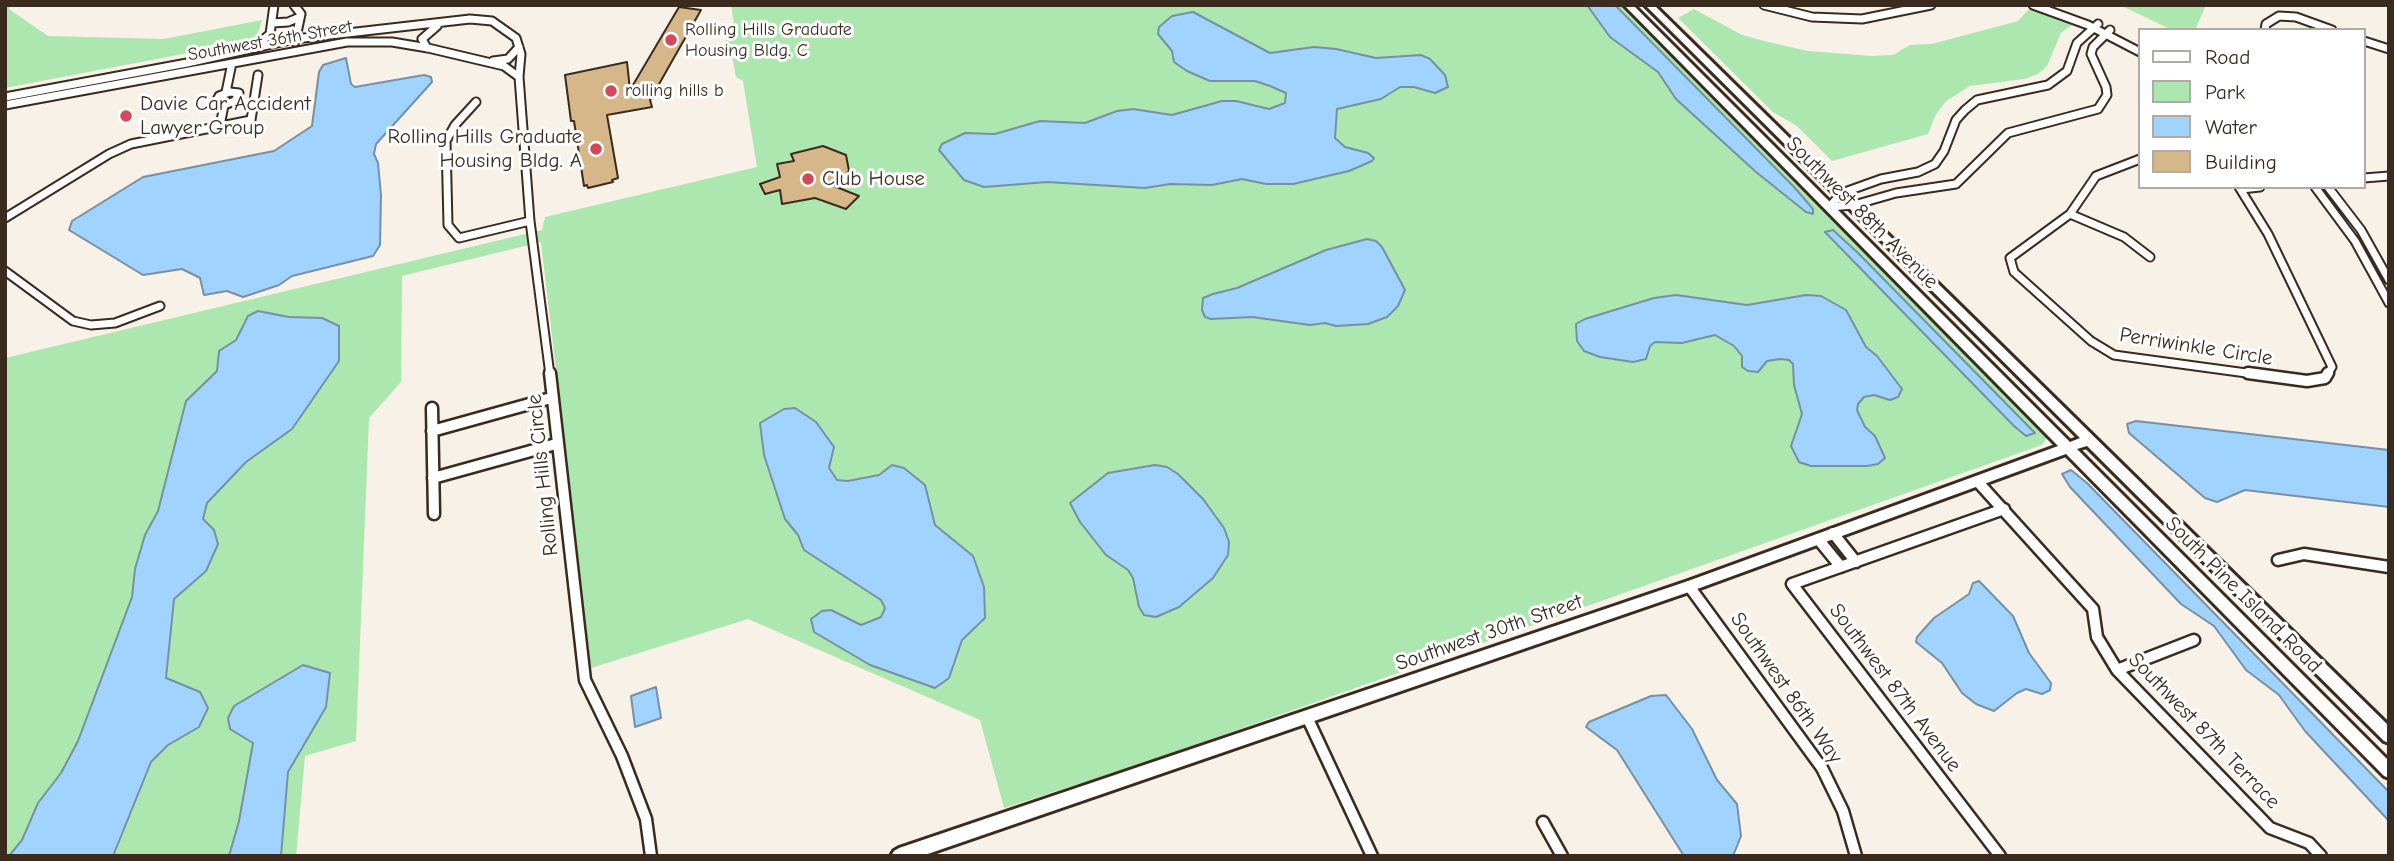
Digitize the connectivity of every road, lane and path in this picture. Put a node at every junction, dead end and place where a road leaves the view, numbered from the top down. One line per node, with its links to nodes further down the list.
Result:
1 (274, 5): 11 (street)
2 (294, 5): 9 (street)
3 (1628, 5): 47 (main road, Southwest 88th Avenue)
4 (1649, 5): 45 (main road, Southwest 88th Avenue)
5 (1764, 5): 6 (street)
6 (1931, 5)
7 (2033, 5): 12 (street)
8 (2051, 5): 12 (street)
9 (300, 17): 11 (street); 16 (street)
10 (445, 22): 16 (street, Southwest 36th Street); 20 (street, Southwest 36th Street); 21 (street)
11 (271, 23): 19 (street)
12 (2096, 26): 15 (street); 45 (street)
13 (2265, 28): 14 (street)
14 (2326, 28)
15 (2108, 32): 18 (street); 23 (street); 46 (street)
16 (295, 39): 19 (street, Southwest 36th Street); 24 (street)
17 (2366, 42): 22 (street)
18 (2138, 44)
19 (253, 47): 26 (street, Southwest 36th Street)
20 (519, 47): 25 (street); 30 (street)
21 (428, 48): 24 (street, Southwest 36th Street); 25 (street, Southwest 36th Street)
22 (2389, 49)
23 (2138, 51)
24 (290, 53): 27 (street, Southwest 36th Street)
25 (488, 61): 30 (street, Southwest 36th Street)
26 (187, 63): 28 (street); 31 (street, Southwest 36th Street)
27 (232, 63): 28 (street, Southwest 36th Street); 33 (street)
28 (185, 72): 32 (street, Southwest 36th Street)
29 (258, 75): 38 (street)
30 (519, 77): 50 (street, Rolling Hills Circle)
31 (100, 79): 32 (street); 34 (street, Southwest 36th Street)
32 (98, 88): 36 (street, Southwest 36th Street)
33 (226, 92): 37 (street); 37 (street)
34 (5, 97)
35 (476, 102): 50 (street)
36 (5, 105)
37 (224, 105): 38 (street)
38 (220, 126): 49 (street)
39 (2138, 160): 48 (street, Perriwinkle Circle)
40 (2389, 176): 41 (street)
41 (2366, 178)
42 (2241, 189): 48 (street, Perriwinkle Circle)
43 (2316, 189): 54 (street)
44 (2330, 189): 53 (street)
45 (1842, 193): 46 (main road, Southwest 88th Avenue); 47 (street)
46 (1854, 205): 47 (street); 59 (main road, Southwest 88th Avenue)
47 (1829, 207): 61 (main road, Southwest 88th Avenue)
48 (2070, 214): 51 (street)
49 (5, 218)
50 (530, 221): 56 (street, Rolling Hills Circle)
51 (2150, 257)
52 (5, 271): 55 (street)
53 (2389, 280)
54 (2389, 303)
55 (160, 306)
56 (551, 398): 58 (street); 60 (street, Rolling Hills Circle)
57 (432, 408): 58 (street)
58 (432, 431): 62 (street)
59 (2089, 440): 61 (main road, Southwest 30th Street); 76 (main road, South Pine Island Road)
60 (556, 444): 62 (street); 79 (street, Rolling Hills Circle)
61 (2068, 448): 63 (main road, Southwest 30th Street); 77 (main road, South Pine Island Road)
62 (433, 478): 65 (street)
63 (1978, 482): 64 (street, Southwest 87th Terrace); 66 (main road, Southwest 30th Street)
64 (2004, 509): 69 (street, Southwest 87th Avenue); 74 (street, Southwest 87th Terrace)
65 (434, 514)
66 (1833, 533): 67 (main road, Southwest 30th Street); 69 (street)
67 (1818, 539): 70 (street); 72 (main road, Southwest 30th Street)
68 (2278, 560): 71 (street)
69 (1856, 562): 70 (street, Southwest 87th Avenue)
70 (1841, 567): 84 (street, Southwest 87th Avenue)
71 (2389, 567)
72 (1689, 586): 75 (main road, Southwest 30th Street); 83 (street, Southwest 86th Way)
73 (2194, 640): 74 (street)
74 (2117, 670): 85 (street, Southwest 87th Terrace)
75 (1307, 717): 80 (main road, Southwest 30th Street); 81 (street)
76 (2389, 736)
77 (2389, 771)
78 (1543, 822): 82 (street)
79 (651, 856)
80 (899, 856)
81 (1372, 856)
82 (1562, 856)
83 (1856, 856)
84 (2000, 856)
85 (2321, 856)

